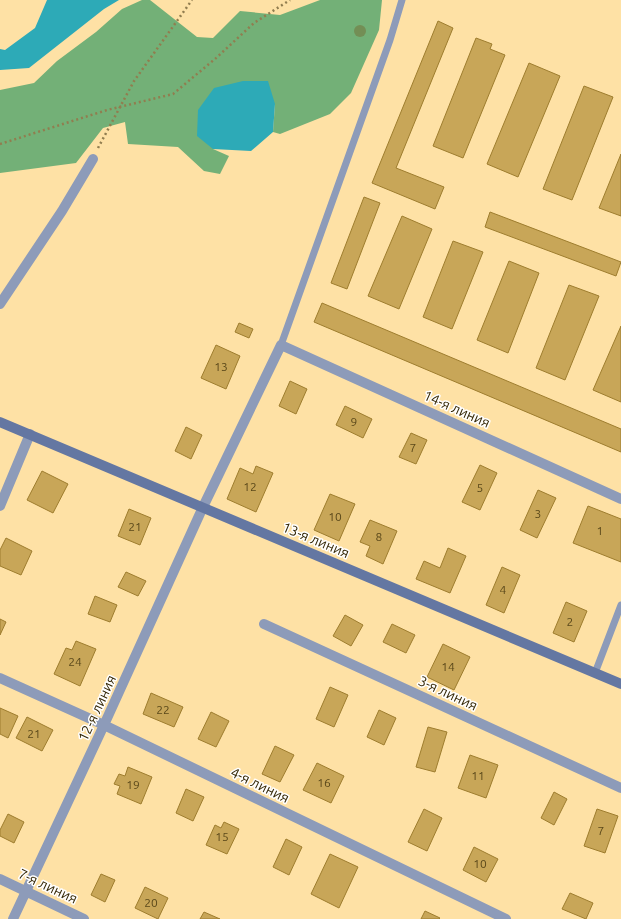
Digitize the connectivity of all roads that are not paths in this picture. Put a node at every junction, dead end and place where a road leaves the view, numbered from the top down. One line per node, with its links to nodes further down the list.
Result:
1 (402, 0): 4 (lane)
2 (93, 159): 3 (street)
3 (0, 304)
4 (281, 345): 7 (street, 14-я линия); 9 (street, 12-я линия)
5 (0, 422): 6 (street, 13-я линия)
6 (30, 434): 8 (street); 9 (street, 13-я линия)
7 (621, 499)
8 (0, 506)
9 (203, 507): 12 (street, 13-я линия); 15 (street, 12-я линия)
10 (621, 605): 12 (lane)
11 (264, 624): 16 (street, 3-я линия)
12 (595, 673): 14 (street, 13-я линия)
13 (0, 678): 15 (street, 4-я линия)
14 (621, 684)
15 (104, 725): 18 (street, 12-я линия); 21 (street, 4-я линия)
16 (621, 788)
17 (0, 879): 18 (street, 7-я линия)
18 (26, 891): 19 (street, 12-я линия); 20 (street, 7-я линия)
19 (13, 919)
20 (84, 919)
21 (506, 919)

